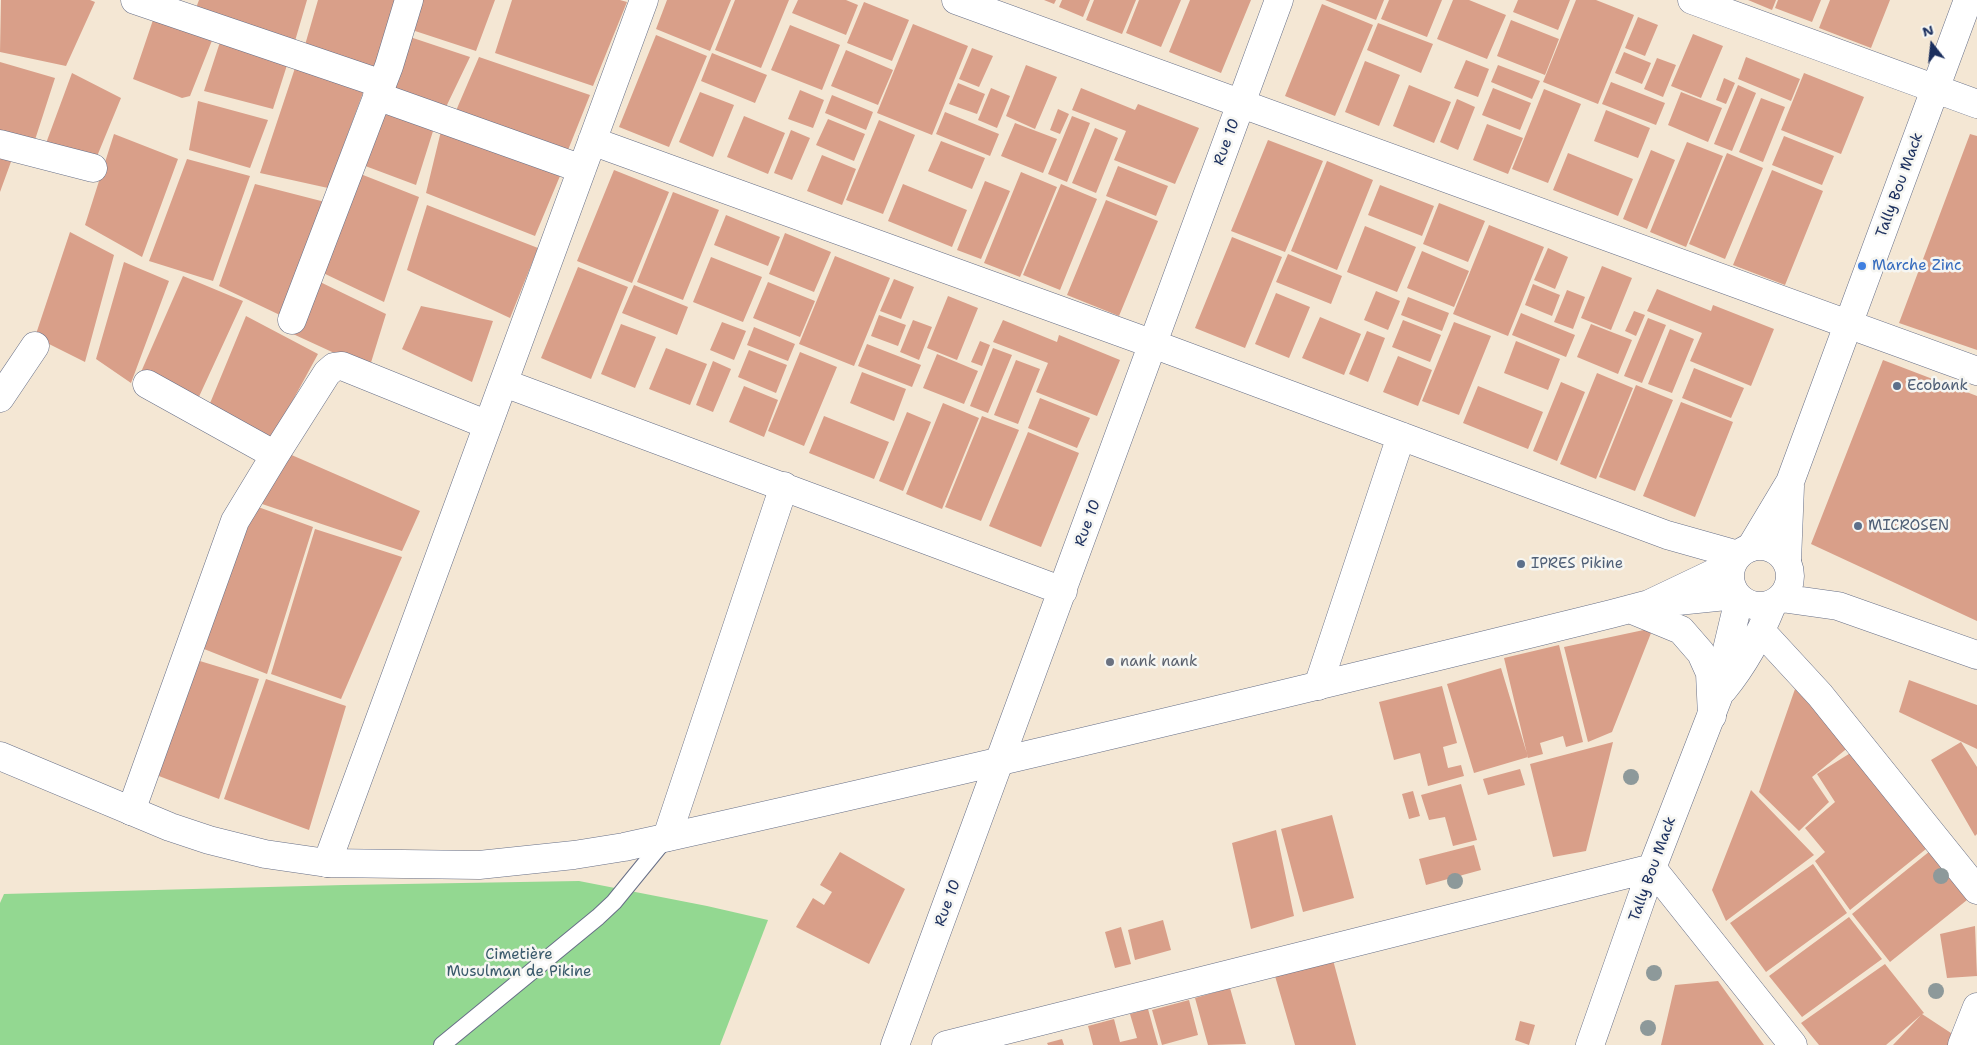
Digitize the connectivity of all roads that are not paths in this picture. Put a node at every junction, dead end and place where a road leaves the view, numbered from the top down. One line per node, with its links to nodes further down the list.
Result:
1 (135, 0): 9 (street)
2 (409, 0): 9 (street)
3 (644, 0): 12 (street)
4 (956, 0): 10 (street)
5 (1279, 0): 10 (street, Rue 10)
6 (1692, 0): 8 (street)
7 (1968, 0): 8 (street, Tally Bou Mack)
8 (1935, 88): 11 (street); 17 (street, Tally Bou Mack)
9 (379, 90): 15 (street); 16 (street)
10 (1242, 103): 17 (street); 18 (street, Rue 10)
11 (1977, 104)
12 (592, 141): 15 (street); 18 (street)
13 (0, 144): 14 (street)
14 (93, 168)
15 (582, 169): 21 (street)
16 (292, 320)
17 (1849, 323): 20 (street); 27 (street, Tally Bou Mack)
18 (1153, 344): 25 (street); 31 (street, Rue 10)
19 (35, 346): 23 (street)
20 (1977, 371)
21 (504, 382): 24 (street); 28 (street)
22 (147, 384): 26 (street)
23 (0, 398)
24 (488, 425): 26 (street); 44 (street)
25 (1401, 436): 29 (street); 38 (street)
26 (274, 455): 42 (street)
27 (1790, 482): 29 (street, Tally Bou Mack); 30 (street, Tally Bou Mack)
28 (784, 486): 31 (street); 43 (street)
29 (1740, 556): 30 (street); 32 (street); 34 (street)
30 (1788, 564): 33 (street); 35 (street)
31 (1063, 591): 41 (street, Rue 10)
32 (1737, 597): 33 (street); 34 (street); 39 (street, Tally Bou Mack)
33 (1776, 601): 35 (street); 36 (street, Tally Bou Mack)
34 (1640, 606): 38 (street); 39 (street)
35 (1838, 606): 37 (street)
36 (1762, 632): 39 (street, Tally Bou Mack); 46 (street)
37 (1977, 655)
38 (1318, 686): 41 (street)
39 (1715, 705): 45 (street, Tally Bou Mack)
40 (0, 756): 42 (street)
41 (1001, 761): 43 (street); 49 (street, Rue 10)
42 (131, 811): 44 (street)
43 (668, 837): 44 (street); 48 (lane)
44 (327, 863)
45 (1652, 868): 50 (street); 51 (street, Tally Bou Mack); 52 (street)
46 (1977, 890)
47 (1977, 1007): 53 (street)
48 (442, 1045)
49 (896, 1045)
50 (946, 1045)
51 (1590, 1045)
52 (1793, 1045)
53 (1962, 1045)

